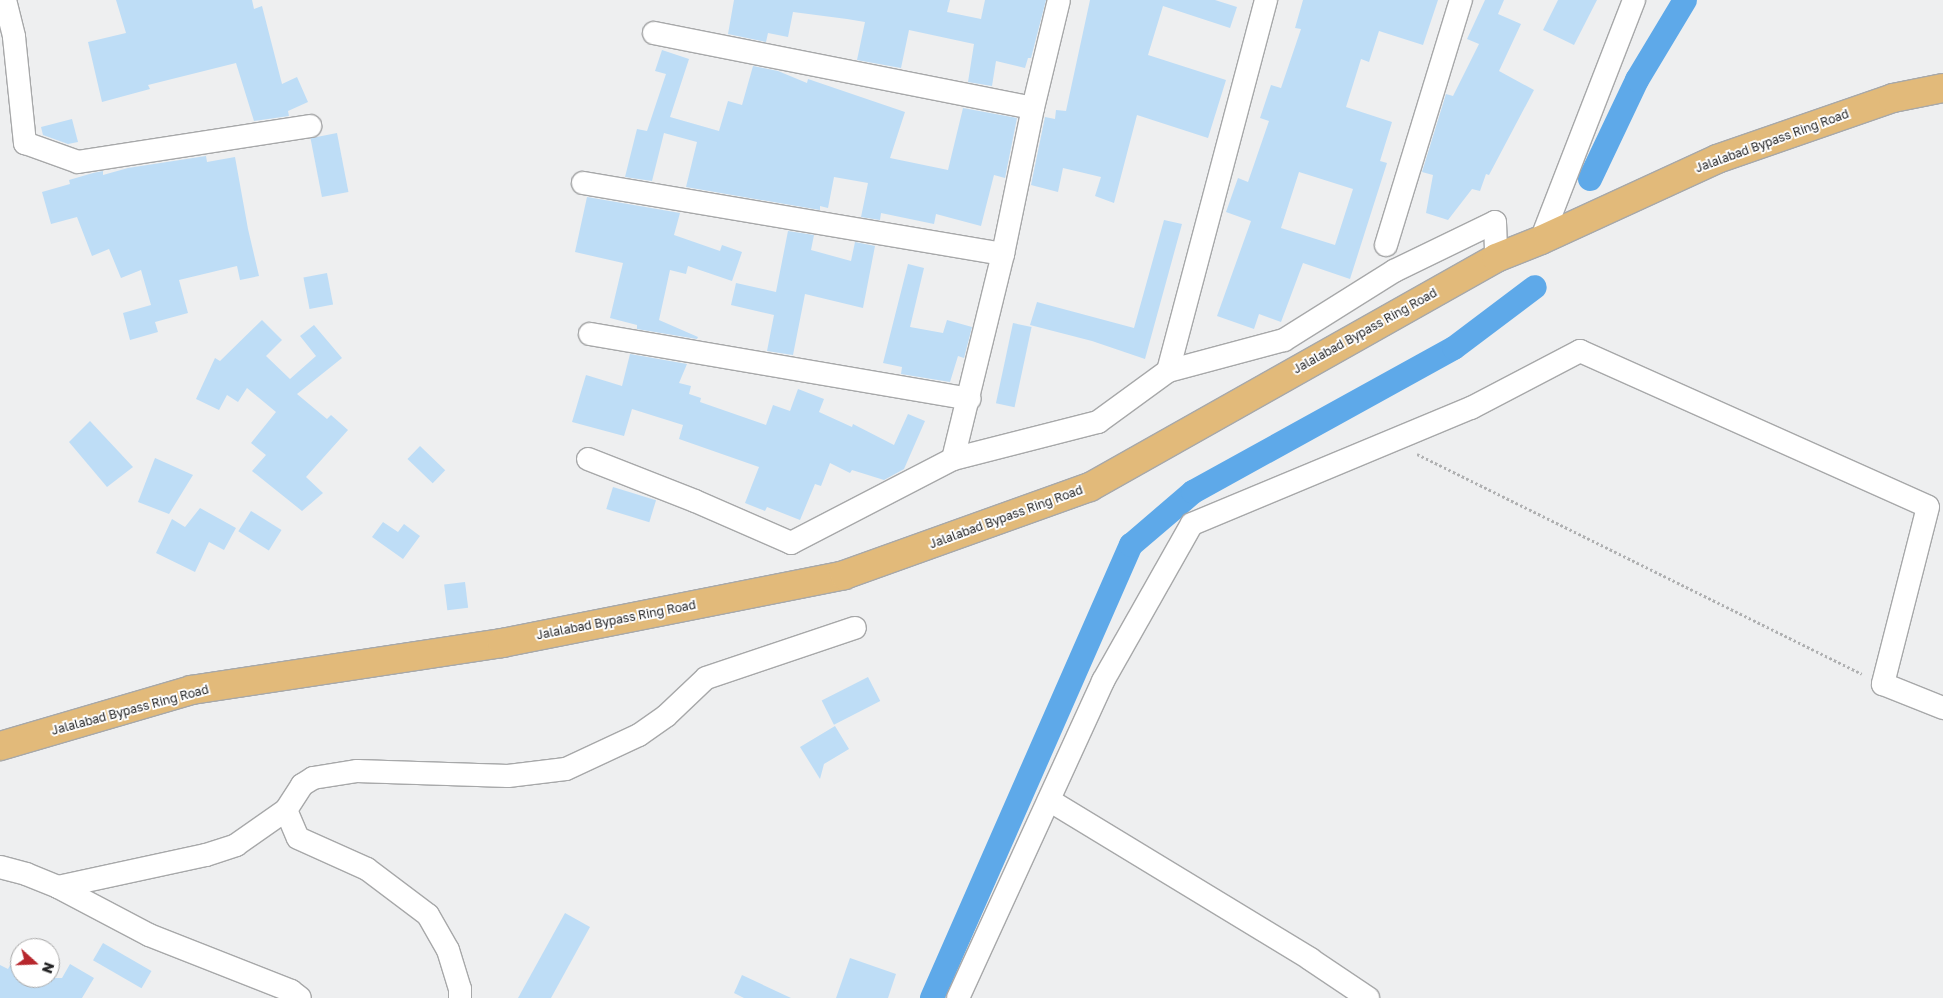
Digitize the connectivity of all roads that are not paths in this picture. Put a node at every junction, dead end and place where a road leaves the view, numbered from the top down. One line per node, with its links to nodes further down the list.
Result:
1 (5, 0): 9 (street)
2 (1058, 0): 8 (street)
3 (1266, 0): 16 (street)
4 (1461, 0): 12 (street)
5 (1634, 0): 11 (street)
6 (654, 33): 8 (street)
7 (1943, 88): 11 (highway, Jalalabad Bypass Ring Road)
8 (1032, 108): 13 (street)
9 (310, 126)
10 (583, 183): 13 (street)
11 (1541, 240): 14 (highway, Jalalabad Bypass Ring Road)
12 (1386, 244)
13 (1004, 254): 17 (street)
14 (1496, 258): 16 (street); 22 (highway, Jalalabad Bypass Ring Road)
15 (590, 334): 17 (street)
16 (1168, 371): 19 (street)
17 (969, 399): 19 (street)
18 (588, 459): 19 (street)
19 (953, 459)
20 (855, 628): 24 (street)
21 (1943, 708): 23 (street)
22 (0, 746)
23 (1049, 800): 29 (street); 30 (street)
24 (286, 810): 26 (street); 28 (street)
25 (0, 867): 26 (street)
26 (58, 887): 27 (street)
27 (300, 998)
28 (460, 998)
29 (958, 998)
30 (1368, 998)

